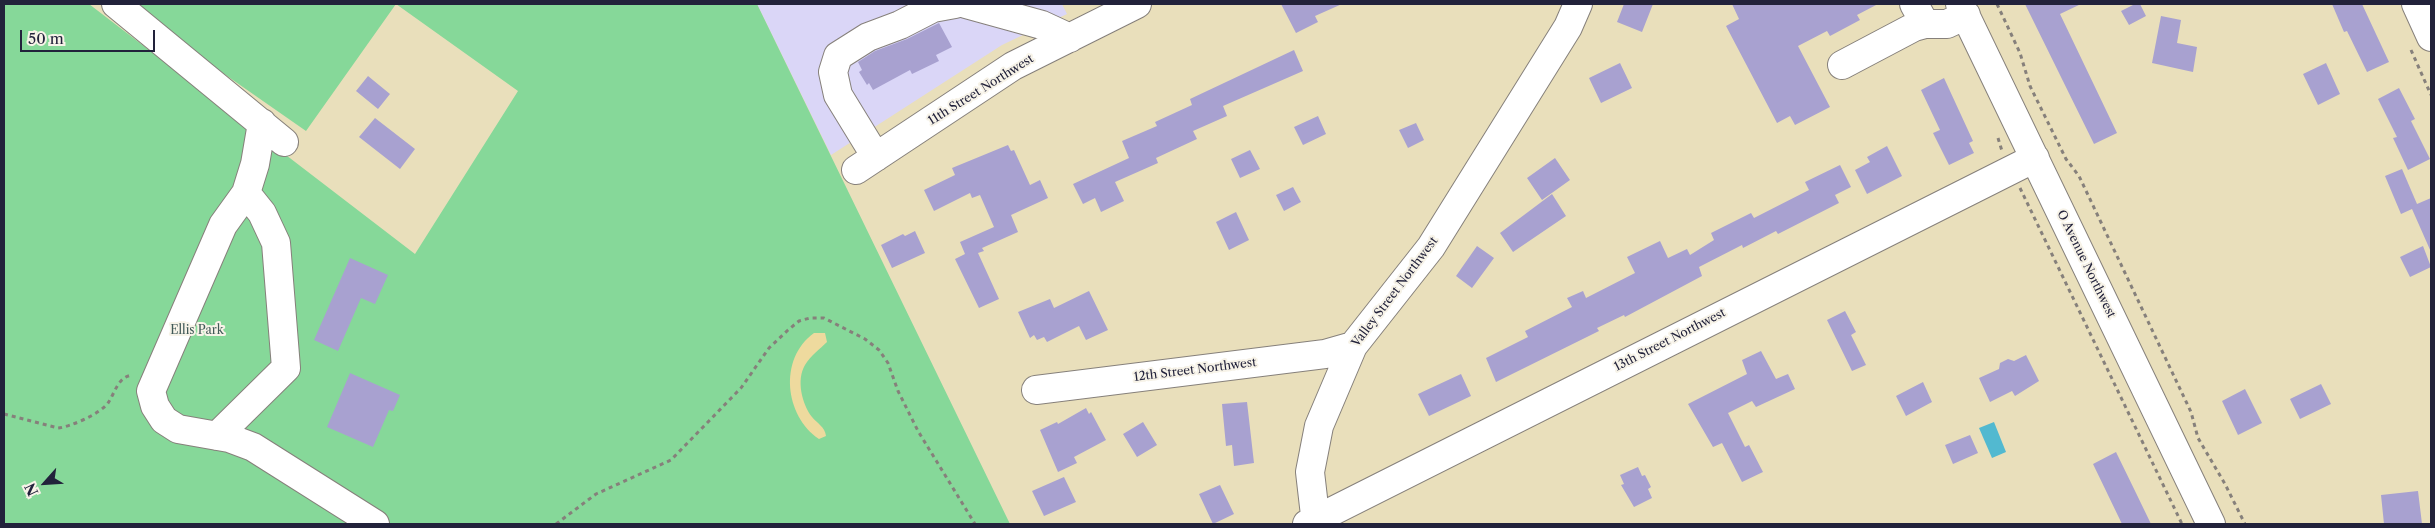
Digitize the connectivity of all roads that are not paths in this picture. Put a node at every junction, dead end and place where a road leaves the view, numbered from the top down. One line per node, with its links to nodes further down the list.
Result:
1 (116, 4): 12 (street)
2 (955, 4): 10 (street, 11th Street Northwest)
3 (966, 4): 10 (street)
4 (1137, 4): 10 (street, 11th Street Northwest)
5 (1578, 4): 16 (street, Valley Street Northwest)
6 (2416, 4): 9 (street)
7 (1963, 10): 8 (street); 14 (street, O Avenue Northwest)
8 (1920, 14): 11 (street)
9 (2431, 37)
10 (1070, 38)
11 (1842, 65)
12 (262, 123): 13 (street); 15 (street)
13 (284, 142)
14 (2035, 158): 19 (street, 13th Street Northwest); 21 (street, O Avenue Northwest)
15 (246, 193): 18 (street); 18 (street)
16 (1353, 346): 17 (street, 12th Street Northwest); 19 (street, Valley Street Northwest)
17 (1036, 390)
18 (217, 436): 20 (street)
19 (1312, 523)
20 (375, 524)
21 (2211, 524)

